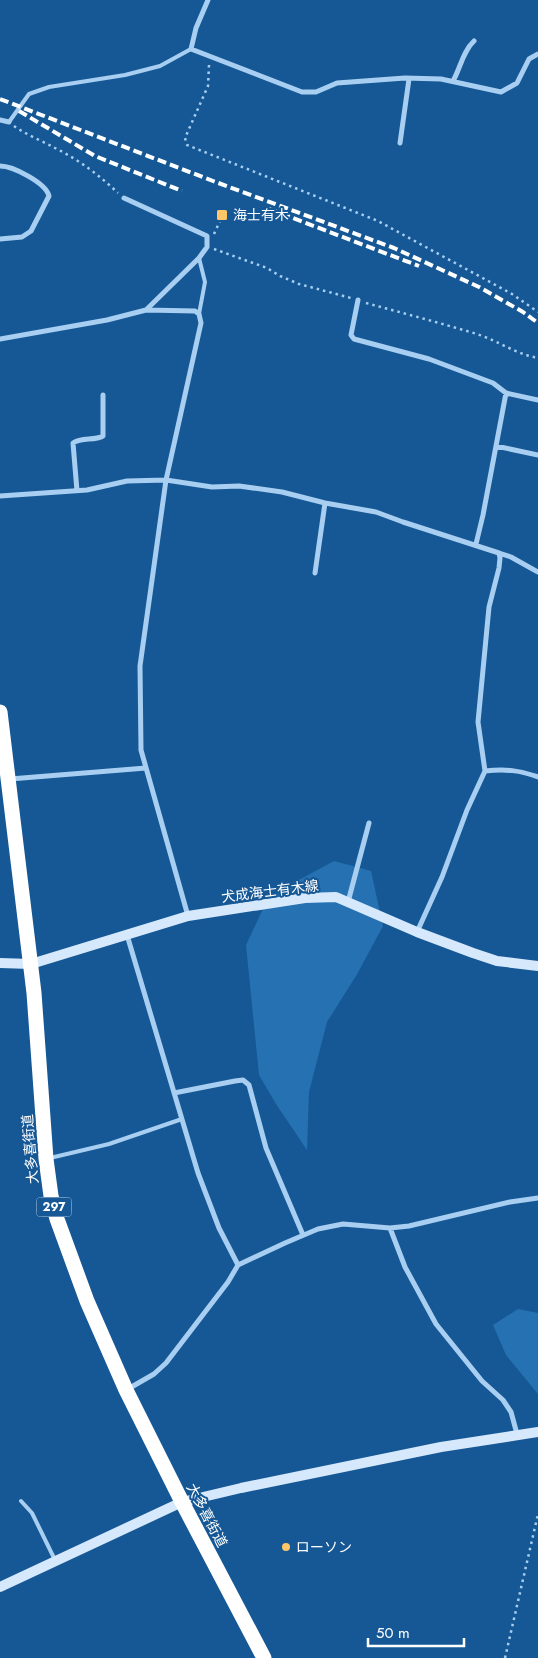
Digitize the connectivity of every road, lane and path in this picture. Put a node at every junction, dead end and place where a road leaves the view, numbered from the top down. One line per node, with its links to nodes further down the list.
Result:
1 (208, 0): 3 (street)
2 (474, 41): 7 (street)
3 (192, 49): 5 (street); 9 (lane)
4 (538, 54): 7 (street)
5 (209, 56): 6 (street); 18 (path)
6 (409, 78): 7 (street); 10 (street)
7 (453, 81)
8 (0, 120): 9 (street)
9 (9, 122): 12 (path)
10 (400, 144)
11 (0, 166): 13 (street)
12 (124, 198): 14 (street)
13 (0, 238)
14 (208, 247): 15 (street); 16 (path)
15 (199, 258): 17 (street); 19 (lane)
16 (358, 300): 21 (path); 22 (street)
17 (146, 310): 19 (street); 20 (street)
18 (538, 312)
19 (199, 314): 27 (street)
20 (0, 340)
21 (538, 358)
22 (506, 392): 24 (street); 25 (street)
23 (103, 396): 28 (street)
24 (538, 400)
25 (496, 446): 26 (street); 31 (street)
26 (538, 455)
27 (166, 480): 28 (street); 30 (street); 36 (street)
28 (77, 491): 29 (street)
29 (0, 496)
30 (325, 503): 31 (street); 34 (street)
31 (476, 544): 32 (street)
32 (499, 552): 33 (street); 37 (street)
33 (538, 572)
34 (315, 573)
35 (0, 712): 39 (highway, 大多喜街道 / 297)
36 (146, 768): 39 (street); 42 (street)
37 (485, 771): 38 (street); 43 (street)
38 (538, 777)
39 (8, 779): 46 (highway, 大多喜街道 / 297)
40 (369, 823): 41 (street)
41 (348, 902): 42 (street, 犬成海士有木線); 43 (street, 犬成海士有木線)
42 (188, 916): 44 (street, 犬成海士有木線)
43 (417, 932): 47 (street, 犬成海士有木線)
44 (127, 934): 46 (street, 犬成海士有木線); 48 (street)
45 (0, 963): 46 (street, 犬成海士有木線)
46 (30, 964): 50 (highway, 大多喜街道 / 297)
47 (538, 966)
48 (174, 1093): 49 (street); 53 (street)
49 (182, 1119): 50 (lane); 54 (street)
50 (46, 1159): 55 (highway, 大多喜街道 / 297)
51 (538, 1198): 52 (street)
52 (390, 1228): 53 (street); 57 (street)
53 (303, 1235): 54 (street)
54 (238, 1265): 55 (street)
55 (126, 1390): 59 (highway, 大多喜街道 / 297)
56 (538, 1432): 57 (street)
57 (517, 1434): 59 (street)
58 (21, 1501): 61 (lane)
59 (182, 1502): 61 (street); 63 (highway, 大多喜街道 / 297)
60 (538, 1514): 64 (path)
61 (55, 1560): 62 (street)
62 (0, 1587)
63 (264, 1658)
64 (505, 1658)

